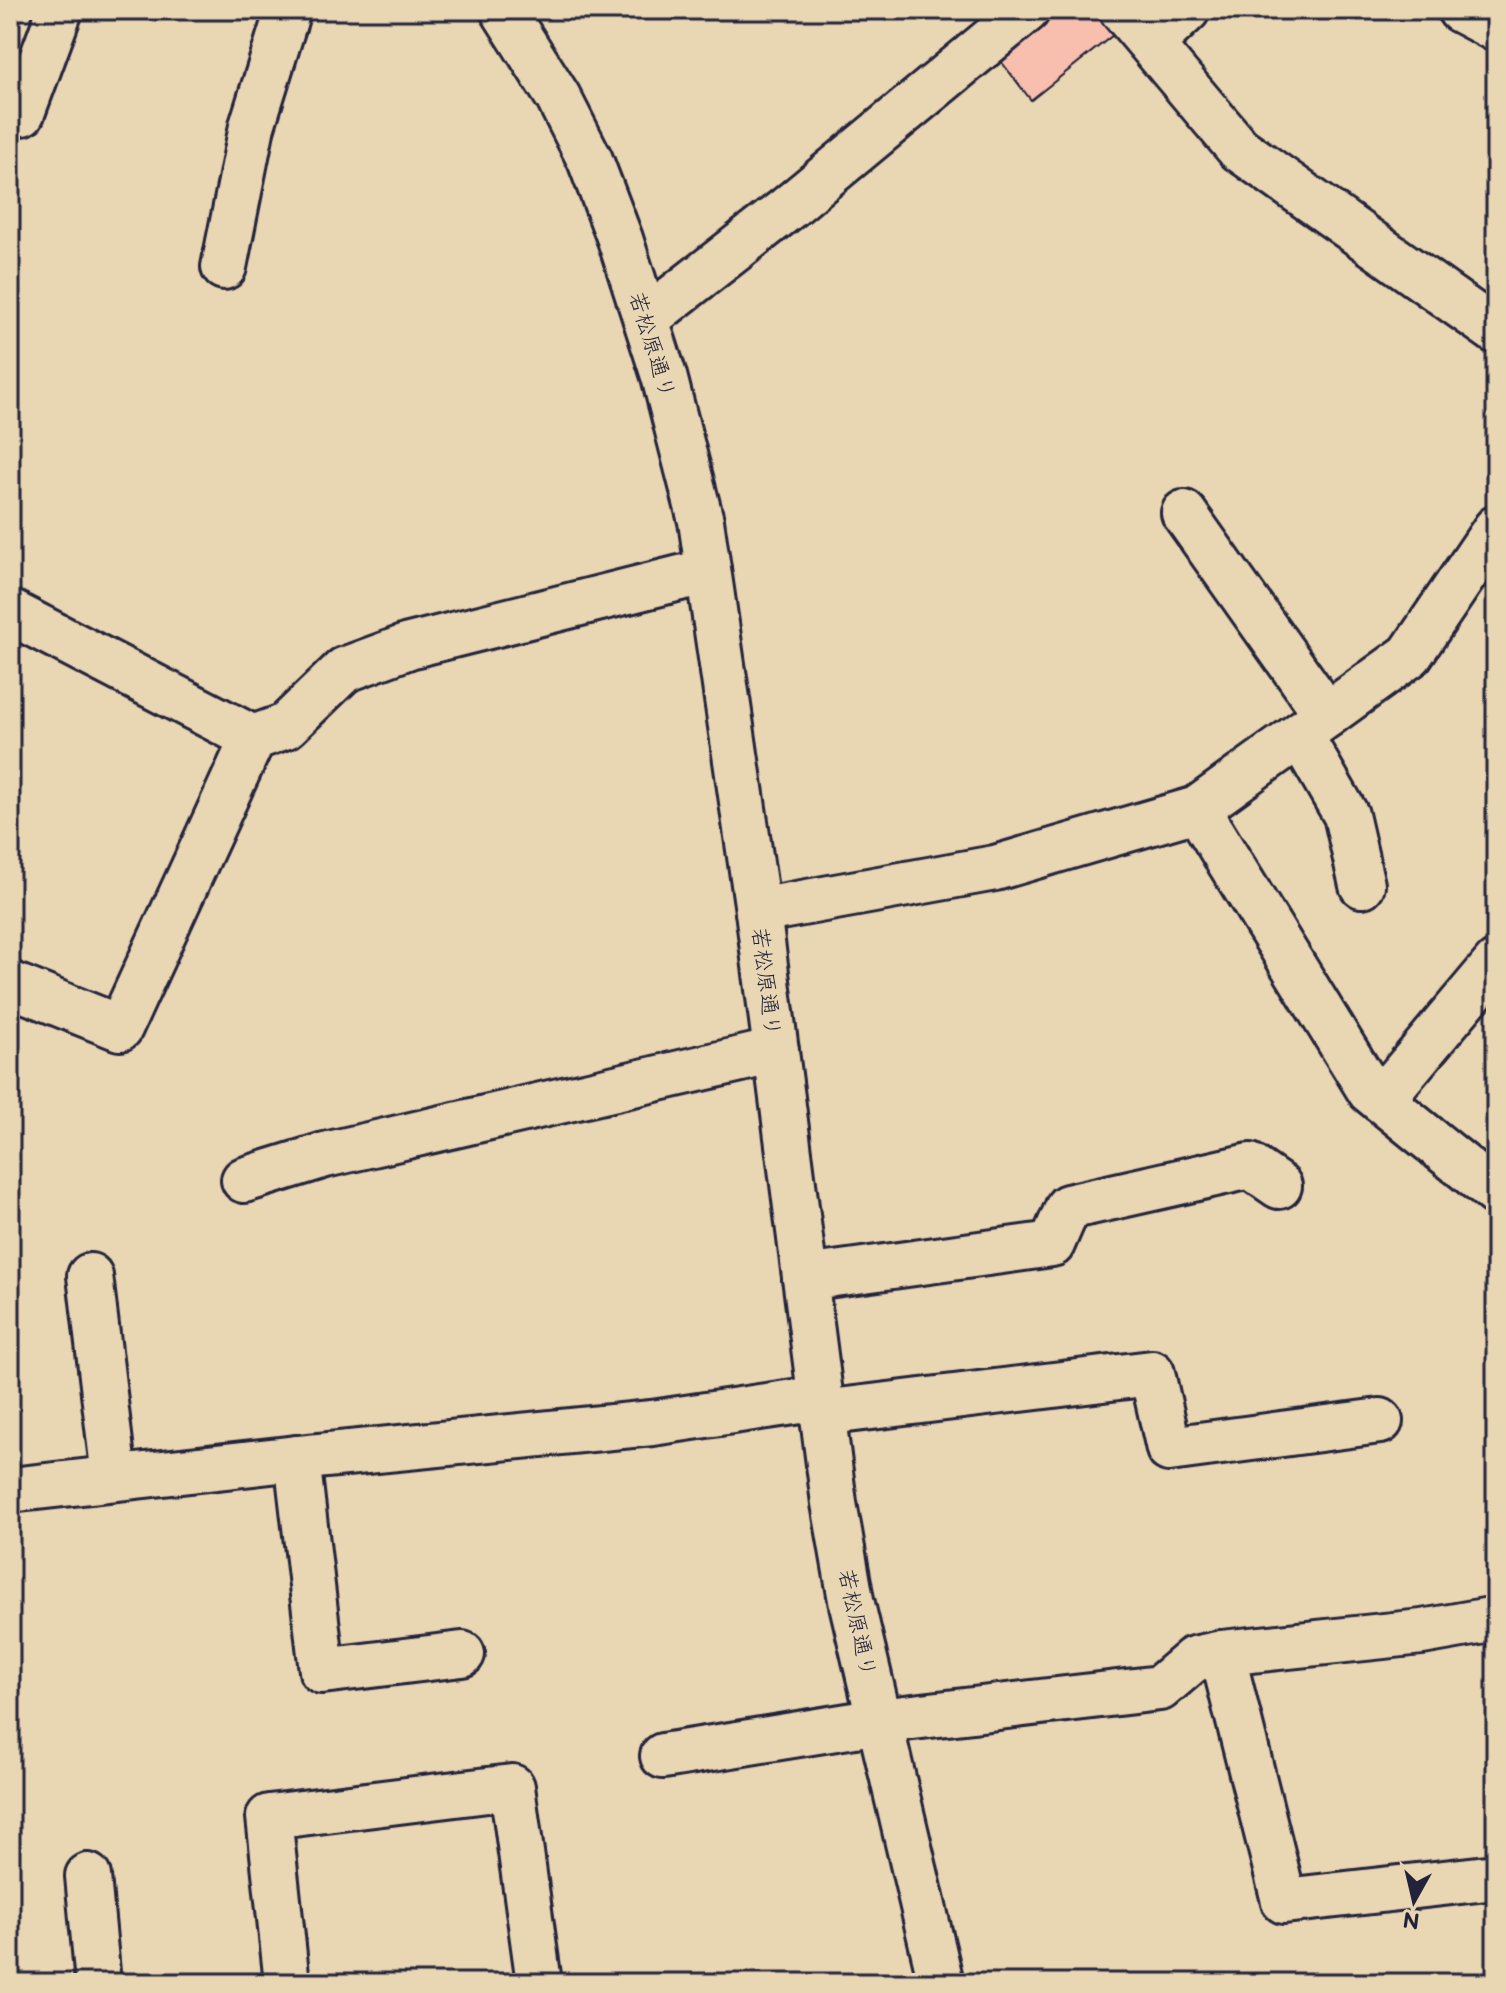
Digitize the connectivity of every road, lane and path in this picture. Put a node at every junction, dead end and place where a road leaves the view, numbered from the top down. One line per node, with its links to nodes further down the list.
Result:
1 (60, 10): 10 (street)
2 (288, 10): 11 (street)
3 (503, 10): 12 (street, 若松原通り)
4 (1027, 10): 12 (street)
5 (1122, 10): 9 (street)
6 (1187, 10): 9 (street)
7 (1460, 10): 8 (street)
8 (1496, 29)
9 (1152, 43): 13 (street)
10 (22, 113)
11 (224, 267)
12 (646, 319): 16 (street, 若松原通り)
13 (1496, 331)
14 (1184, 513): 18 (street)
15 (1496, 528): 18 (street)
16 (708, 571): 19 (street); 22 (street, 若松原通り)
17 (10, 612): 19 (street)
18 (1313, 725): 20 (street); 21 (street)
19 (253, 738): 24 (street)
20 (1197, 809): 22 (street); 26 (street)
21 (1362, 885)
22 (758, 911): 25 (street, 若松原通り)
23 (1496, 963): 26 (street)
24 (10, 984)
25 (776, 1051): 27 (street); 31 (street, 若松原通り)
26 (1381, 1100): 29 (street)
27 (244, 1180)
28 (1279, 1186): 31 (street)
29 (1496, 1193)
30 (90, 1276): 35 (street)
31 (805, 1278): 32 (street, 若松原通り)
32 (822, 1405): 33 (street); 34 (street); 40 (street, 若松原通り)
33 (1380, 1421)
34 (297, 1458): 35 (street); 39 (street)
35 (114, 1477): 36 (street)
36 (10, 1490)
37 (1496, 1619): 38 (street)
38 (1222, 1653): 40 (street); 43 (street)
39 (462, 1654)
40 (879, 1721): 41 (street); 47 (street, 若松原通り)
41 (663, 1756)
42 (88, 1876): 44 (street)
43 (1496, 1877)
44 (98, 1983)
45 (287, 1983): 46 (street)
46 (539, 1983)
47 (941, 1983)

